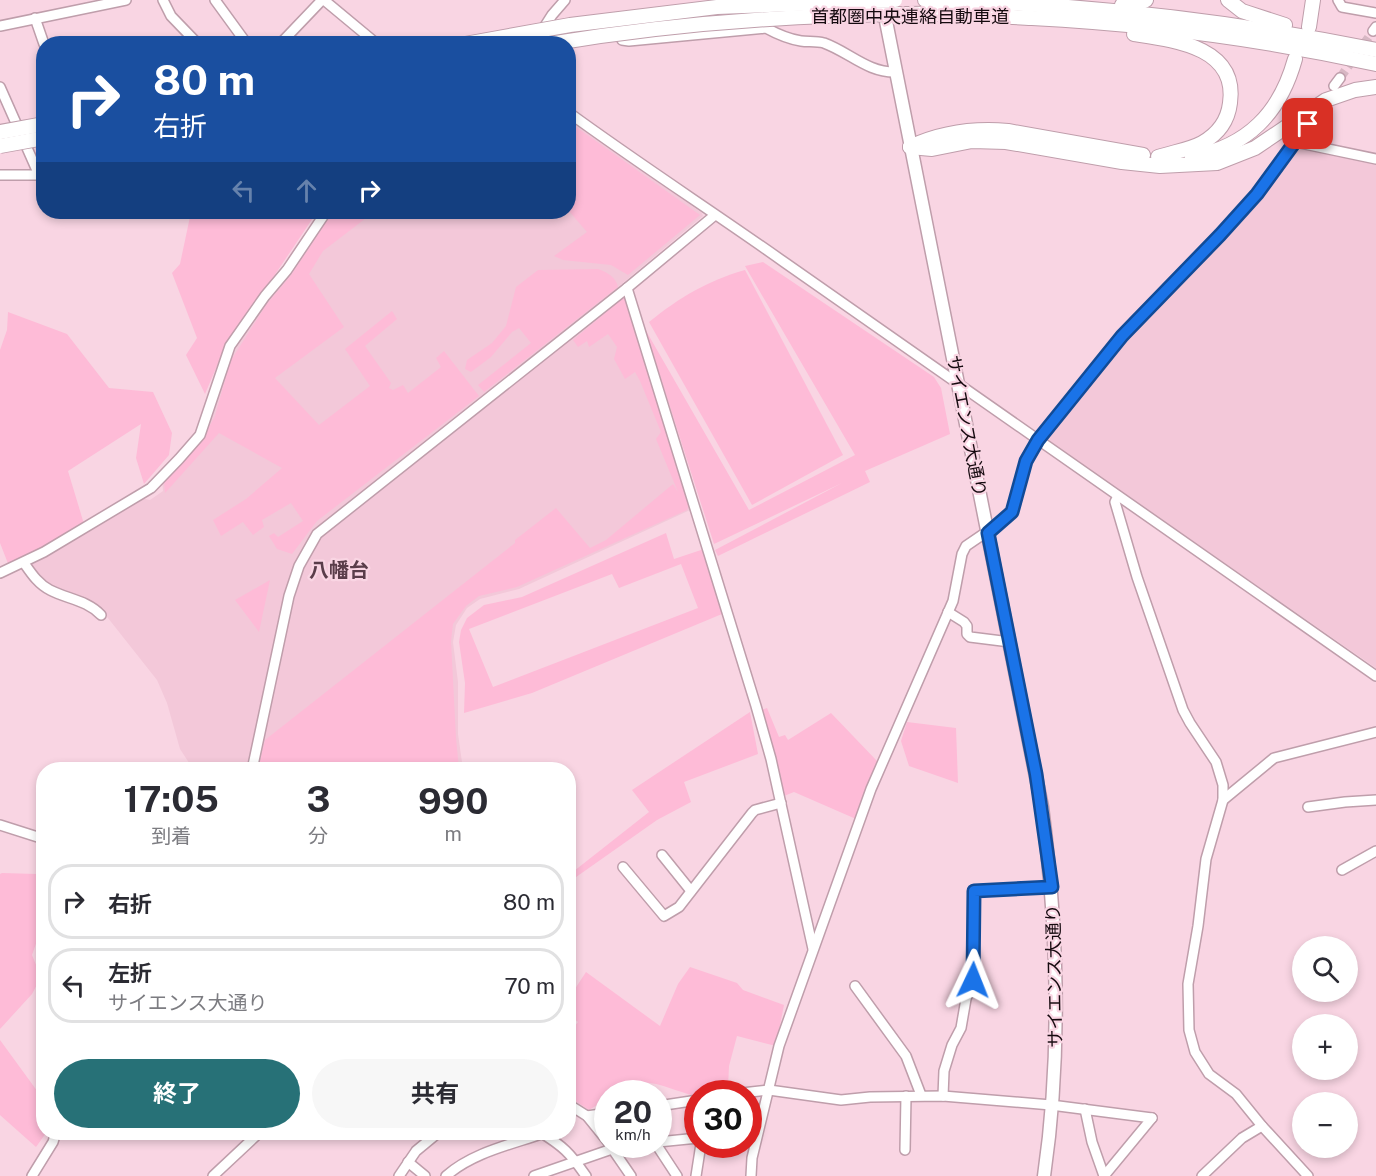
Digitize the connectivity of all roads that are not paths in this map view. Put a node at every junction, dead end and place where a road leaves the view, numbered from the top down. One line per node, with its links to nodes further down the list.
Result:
1 (126, 0): 19 (street)
2 (163, 0): 25 (street)
3 (215, 0): 26 (street)
4 (323, 0): 27 (street); 28 (street)
5 (566, 0): 30 (street)
6 (758, 0): 22 (street)
7 (881, 0): 35 (main road, サイエンス大通り)
8 (895, 0): 29 (highway, 首都圏中央連絡自動車道, bridge)
9 (925, 0): 17 (highway, 首都圏中央連絡自動車道)
10 (986, 0): 17 (highway)
11 (1016, 0): 12 (highway)
12 (1146, 0)
13 (1227, 0): 23 (highway)
14 (1307, 0): 15 (highway)
15 (1313, 0)
16 (1338, 0): 18 (street)
17 (966, 1): 33 (highway, 首都圏中央連絡自動車道)
18 (1376, 13)
19 (35, 18): 21 (street); 24 (street)
20 (1074, 20): 31 (highway, 首都圏中央連絡自動車道, bridge); 34 (highway, 首都圏中央連絡自動車道); 46 (highway)
21 (0, 26)
22 (760, 28): 32 (street); 35 (street)
23 (1375, 34)
24 (41, 36)
25 (190, 36)
26 (241, 36)
27 (288, 36)
28 (367, 36)
29 (509, 36)
30 (548, 36)
31 (576, 40)
32 (622, 40)
33 (1376, 50)
34 (1376, 64)
35 (896, 72): 45 (main road, サイエンス大通り)
36 (0, 87): 49 (street)
37 (1376, 87): 48 (highway)
38 (576, 118): 52 (street)
39 (1308, 124): 43 (street)
40 (36, 125): 41 (highway, bridge)
41 (0, 132)
42 (36, 139): 44 (highway, bridge)
43 (1295, 142): 47 (street); 56 (street)
44 (0, 146)
45 (910, 147): 46 (highway); 48 (highway); 55 (main road, サイエンス大通り)
46 (1158, 157): 48 (highway)
47 (1376, 159)
48 (1208, 163)
49 (36, 164)
50 (0, 175): 51 (street)
51 (36, 175)
52 (715, 215): 54 (street); 55 (street)
53 (321, 219): 59 (street)
54 (627, 288): 66 (street); 69 (street)
55 (958, 384): 56 (street); 58 (main road, サイエンス大通り)
56 (1038, 440): 57 (street); 58 (street)
57 (1118, 495): 64 (street); 67 (street)
58 (988, 533): 61 (street); 63 (main road, サイエンス大通り)
59 (24, 562): 60 (street); 62 (street)
60 (0, 573)
61 (948, 612): 63 (street); 79 (street)
62 (101, 615)
63 (1010, 642): 77 (main road, サイエンス大通り)
64 (1376, 676)
65 (1376, 732): 67 (street)
66 (254, 762)
67 (1223, 800): 92 (street)
68 (1376, 800): 70 (street)
69 (781, 803): 78 (street); 79 (street)
70 (1308, 807)
71 (0, 825): 72 (street)
72 (36, 836)
73 (1376, 851): 76 (street)
74 (662, 855): 78 (street)
75 (623, 867): 78 (street)
76 (1342, 870)
77 (1052, 887): 85 (street); 86 (main road, サイエンス大通り)
78 (691, 891)
79 (813, 949): 81 (street)
80 (855, 986): 83 (street)
81 (769, 1090): 82 (street); 84 (street); 115 (street)
82 (762, 1091)
83 (921, 1095): 84 (street); 85 (street)
84 (906, 1096): 98 (street)
85 (943, 1096): 86 (street)
86 (1051, 1105): 88 (street); 116 (main road, サイエンス大通り)
87 (576, 1109): 90 (street)
88 (1085, 1110): 117 (street); 117 (street)
89 (594, 1115): 90 (street)
90 (587, 1116): 91 (street)
91 (594, 1125)
92 (1262, 1126): 118 (street); 119 (street)
93 (54, 1140): 105 (street)
94 (251, 1140): 106 (street)
95 (429, 1140): 103 (street)
96 (521, 1140): 109 (street)
97 (553, 1140): 104 (street)
98 (905, 1150)
99 (594, 1153): 104 (street)
100 (619, 1158): 112 (street)
101 (666, 1158): 113 (street)
102 (699, 1158): 114 (street)
103 (408, 1162): 107 (street); 108 (street)
104 (576, 1162): 110 (street); 111 (street)
105 (32, 1176)
106 (213, 1176)
107 (399, 1176)
108 (425, 1176)
109 (446, 1176)
110 (534, 1176)
111 (586, 1176)
112 (631, 1176)
113 (677, 1176)
114 (696, 1176)
115 (751, 1176)
116 (1044, 1176)
117 (1104, 1176)
118 (1202, 1176)
119 (1308, 1176)

